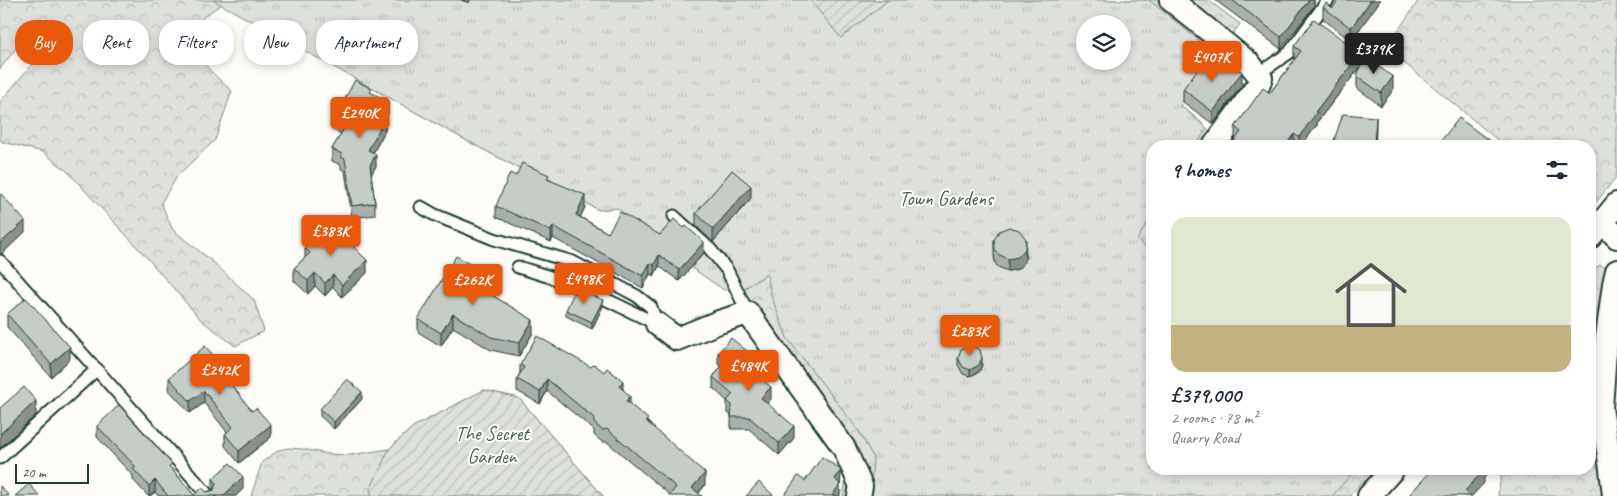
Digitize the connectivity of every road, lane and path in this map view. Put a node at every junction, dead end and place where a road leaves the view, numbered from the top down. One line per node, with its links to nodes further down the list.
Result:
1 (1171, 0): 3 (street)
2 (1328, 0): 3 (lane)
3 (1258, 74): 4 (street)
4 (1218, 140)
5 (1617, 204): 8 (street)
6 (421, 207): 13 (lane)
7 (674, 216): 12 (lane)
8 (1603, 232)
9 (0, 261): 14 (lane)
10 (518, 267): 13 (lane)
11 (1617, 271): 20 (street)
12 (748, 313): 13 (street); 18 (street)
13 (657, 324)
14 (97, 369): 15 (lane); 17 (lane)
15 (0, 458)
16 (1388, 475): 19 (street)
17 (209, 496)
18 (859, 496)
19 (1369, 496)
20 (1614, 496)

